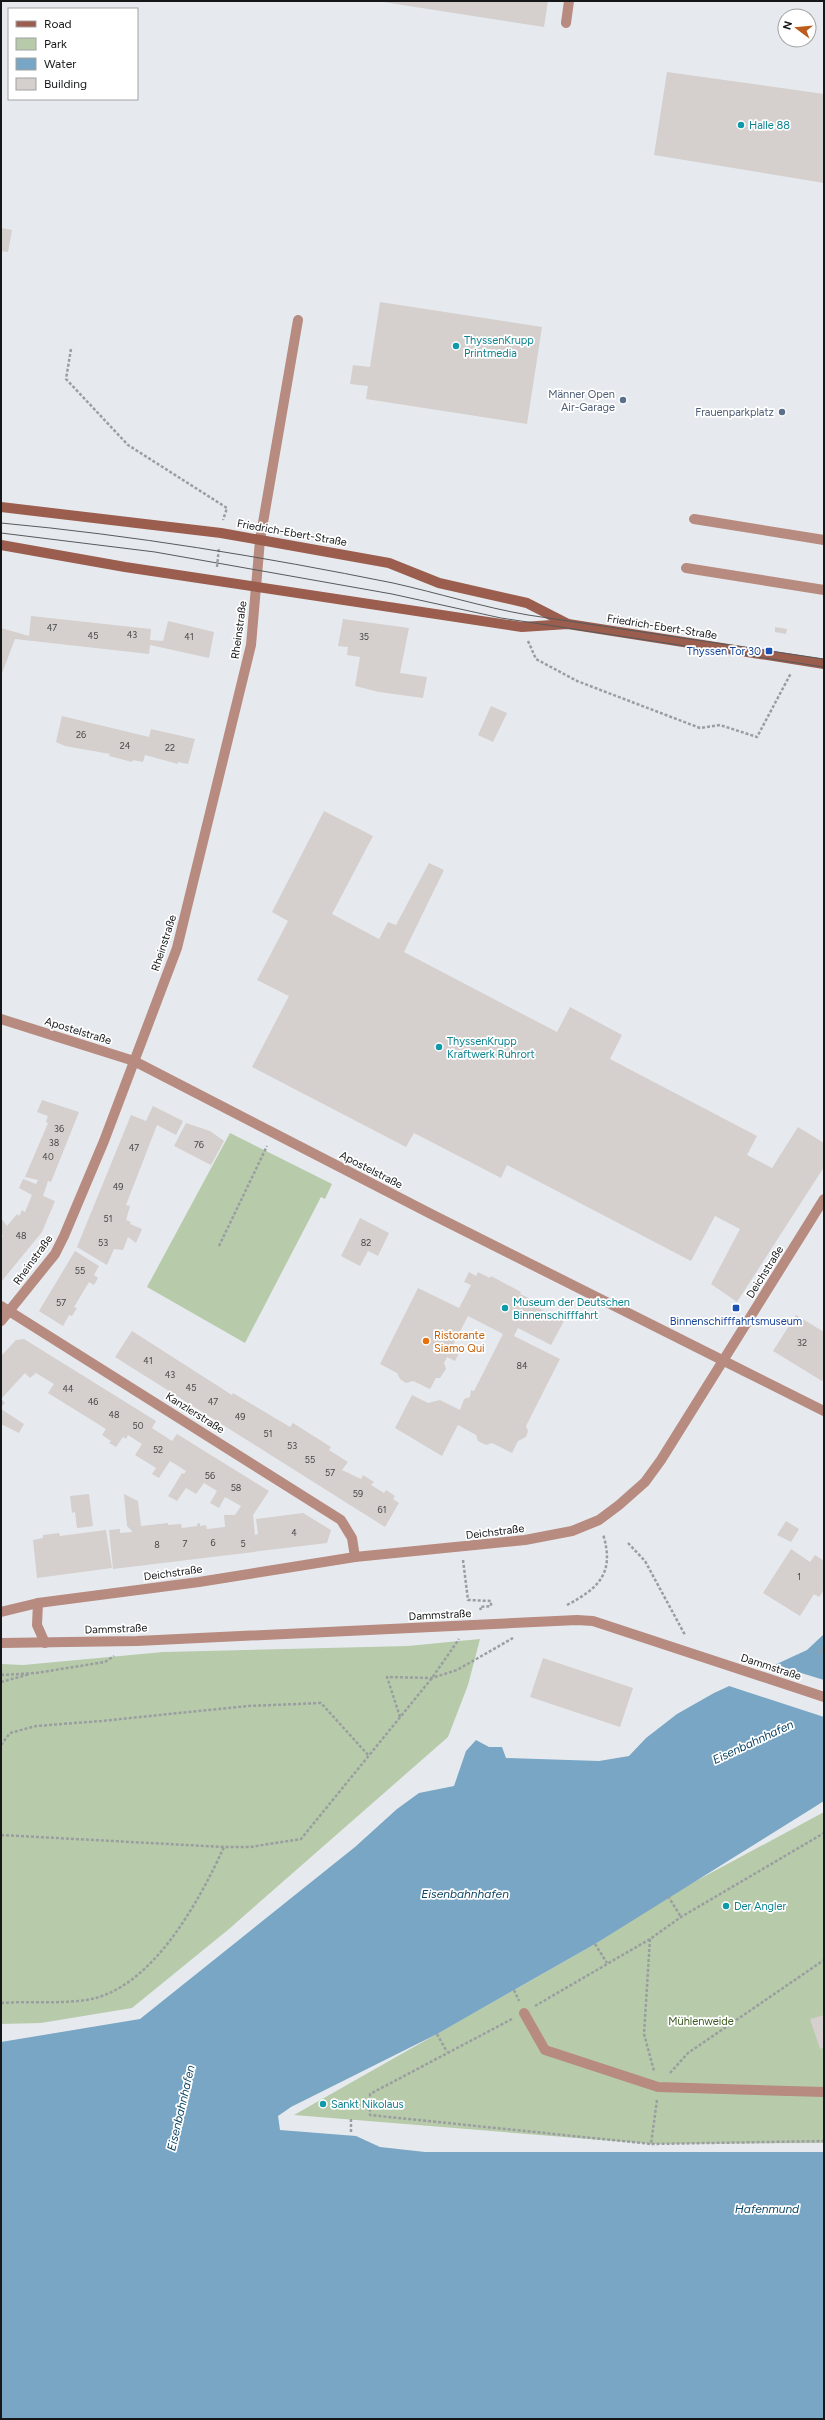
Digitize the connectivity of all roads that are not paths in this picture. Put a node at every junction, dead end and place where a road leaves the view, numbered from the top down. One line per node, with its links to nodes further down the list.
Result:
1 (568, 1): 2 (street)
2 (566, 23)
3 (298, 320): 6 (street, Rheinstraße)
4 (1, 507): 6 (main road, Friedrich-Ebert-Straße)
5 (694, 519): 7 (street)
6 (260, 540): 10 (street, Rheinstraße); 12 (main road, Friedrich-Ebert-Straße)
7 (824, 540)
8 (3, 547): 10 (main road, Friedrich-Ebert-Straße)
9 (686, 568): 11 (street)
10 (256, 587): 12 (main road, Friedrich-Ebert-Straße); 15 (street, Rheinstraße)
11 (824, 590)
12 (568, 624): 13 (main road, Friedrich-Ebert-Straße)
13 (824, 664)
14 (1, 1019): 15 (street, Apostelstraße)
15 (134, 1061): 19 (street, Rheinstraße); 21 (street, Apostelstraße)
16 (824, 1199): 17 (street, Deichstraße)
17 (820, 1212): 21 (street, Deichstraße)
18 (1, 1306): 19 (street, Kanzlerstraße)
19 (11, 1310): 20 (street, Rheinstraße); 23 (street, Kanzlerstraße)
20 (1, 1321)
21 (724, 1361): 22 (street, Apostelstraße); 23 (street, Deichstraße)
22 (824, 1411)
23 (355, 1557): 24 (street, Deichstraße)
24 (38, 1603): 25 (street, Deichstraße); 27 (street)
25 (1, 1612)
26 (1, 1643): 27 (street, Dammstraße)
27 (45, 1643): 28 (street, Dammstraße)
28 (824, 1698)
29 (524, 2013): 30 (street)
30 (824, 2092)

